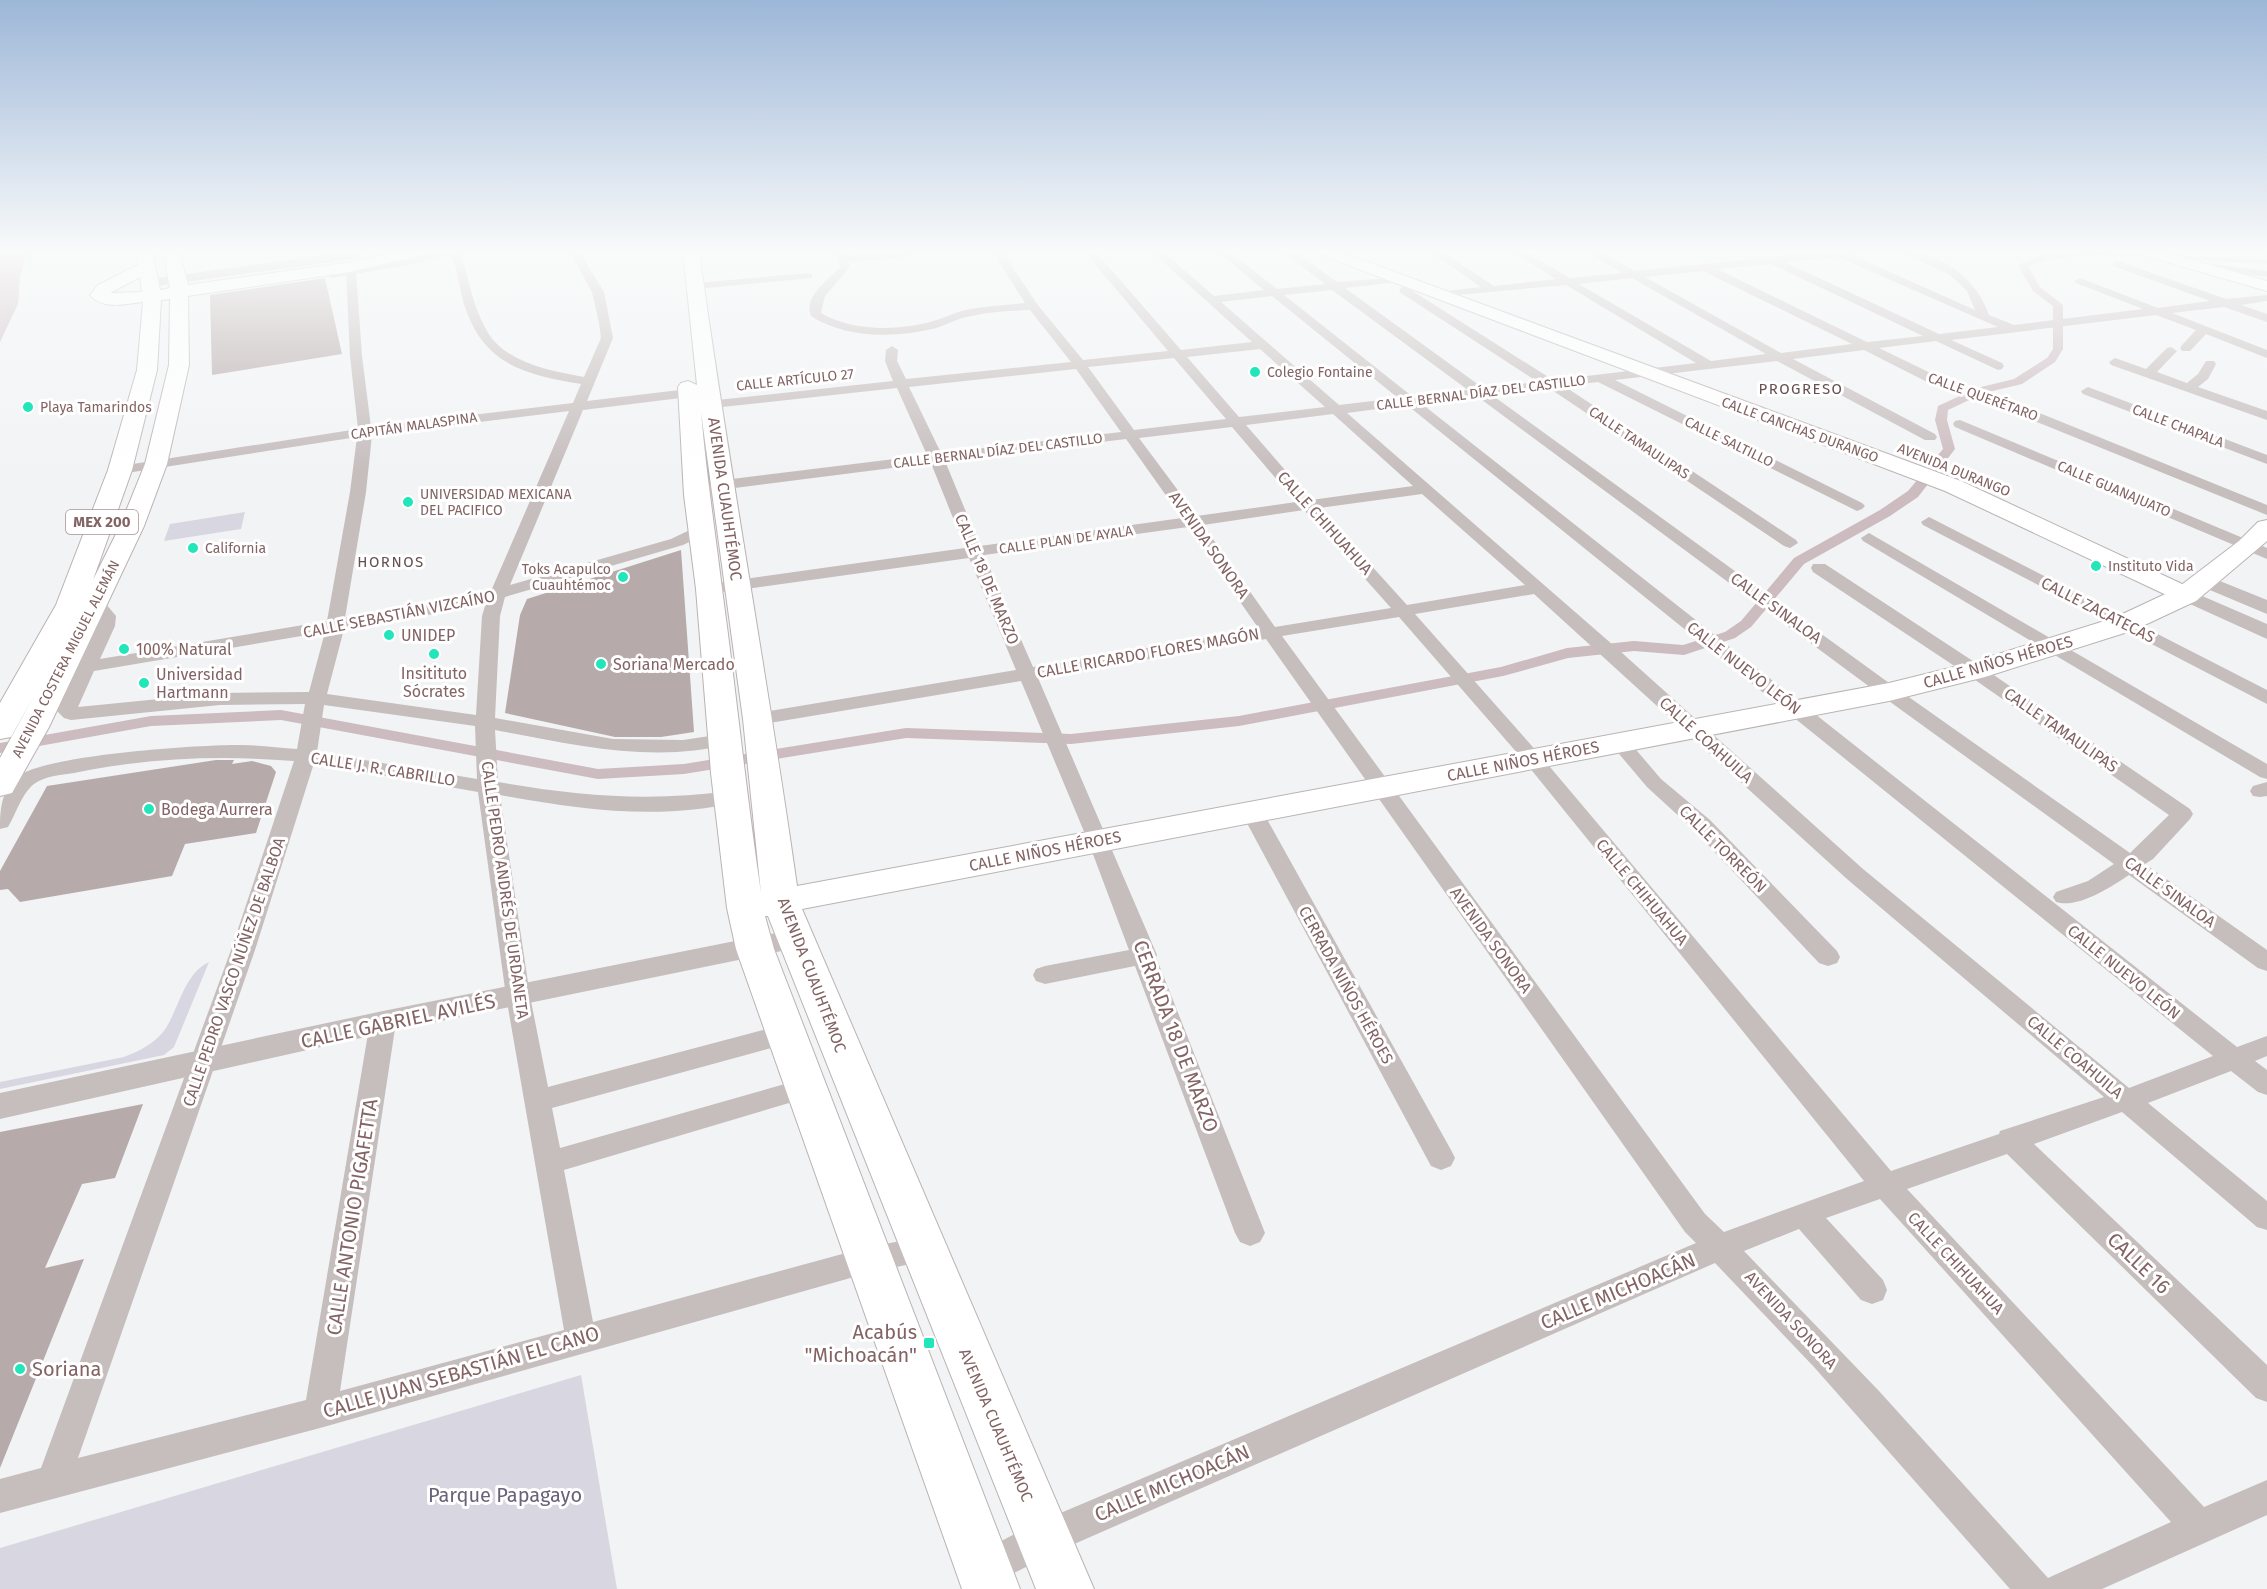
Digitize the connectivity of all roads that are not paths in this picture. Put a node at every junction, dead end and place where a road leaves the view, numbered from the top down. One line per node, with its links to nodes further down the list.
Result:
1 (148, 325): 65 (main road, AVENIDA COSTERA MIGUEL ALEMÁN / MEX 200)
2 (179, 325): 64 (main road, AVENIDA COSTERA MIGUEL ALEMÁN / MEX 200)
3 (355, 325): 58 (street, CALLE PEDRO VASCO NÚÑEZ DE BALBOA)
4 (478, 325): 45 (street)
5 (606, 325): 45 (street, CALLE PEDRO ANDRÉS DE URDANETA)
6 (688, 325): 51 (main road, AVENIDA CUAUHTÉMOC)
7 (697, 325): 51 (main road, AVENIDA CUAUHTÉMOC)
8 (834, 325): 9 (street)
9 (926, 325)
10 (1048, 325): 37 (street, AVENIDA SONORA)
11 (1154, 325): 33 (street, CALLE CHIHUAHUA)
12 (1239, 325): 28 (street, CALLE COAHUILA)
13 (1316, 325): 52 (street, CALLE NUEVO LEÓN)
14 (1387, 325): 50 (street, CALLE SINALOA)
15 (1459, 325): 47 (street, CALLE TAMAULIPAS)
16 (1520, 325): 42 (main road, CALLE CANCHAS DURANGO)
17 (1561, 325): 41 (main road, AVENIDA DURANGO)
18 (1641, 325): 39 (street)
19 (1722, 325): 35 (street)
20 (1821, 325): 29 (street, CALLE QUERÉTARO)
21 (1911, 325): 27 (street)
22 (2006, 325): 25 (street)
23 (2035, 325): 25 (street, CALLE BERNAL DÍAZ DEL CASTILLO)
24 (2195, 325): 26 (street)
25 (2013, 328): 27 (street, CALLE BERNAL DÍAZ DEL CASTILLO)
26 (2204, 329): 30 (street); 34 (street)
27 (1937, 337): 29 (street, CALLE BERNAL DÍAZ DEL CASTILLO); 40 (street)
28 (1261, 345): 33 (street, CALLE ARTÍCULO 27); 54 (street, CALLE COAHUILA)
29 (1863, 346): 35 (street, CALLE BERNAL DÍAZ DEL CASTILLO); 71 (street, CALLE QUERÉTARO)
30 (2186, 348)
31 (892, 350): 46 (street, CALLE 18 DE MARZO)
32 (2171, 351): 43 (street)
33 (1178, 353): 37 (street, CALLE ARTÍCULO 27); 56 (street, CALLE CHIHUAHUA)
34 (2267, 354)
35 (1779, 357): 39 (street, CALLE BERNAL DÍAZ DEL CASTILLO); 60 (street)
36 (2115, 362): 43 (street)
37 (1079, 364): 46 (street, CALLE ARTÍCULO 27); 59 (street, AVENIDA SONORA)
38 (2210, 364): 48 (street)
39 (1709, 365): 41 (street, CALLE BERNAL DÍAZ DEL CASTILLO)
40 (1998, 366)
41 (1681, 368): 42 (street, CALLE BERNAL DÍAZ DEL CASTILLO); 63 (main road, AVENIDA DURANGO)
42 (1647, 372): 44 (street, CALLE BERNAL DÍAZ DEL CASTILLO); 63 (main road, CALLE CANCHAS DURANGO)
43 (2148, 374): 48 (street)
44 (1600, 378): 47 (street, CALLE BERNAL DÍAZ DEL CASTILLO); 70 (street, CALLE SALTILLO)
45 (590, 382): 53 (street, CALLE PEDRO ANDRÉS DE URDANETA)
46 (901, 383): 51 (street, CALLE ARTÍCULO 27); 61 (street, CALLE 18 DE MARZO)
47 (1551, 384): 50 (street, CALLE BERNAL DÍAZ DEL CASTILLO); 77 (street, CALLE TAMAULIPAS)
48 (2190, 388): 55 (street)
49 (2088, 391): 62 (street, CALLE CHAPALA)
50 (1480, 393): 52 (street, CALLE BERNAL DÍAZ DEL CASTILLO); 96 (street, CALLE SINALOA)
51 (700, 398): 53 (street, CAPITÁN MALASPINA); 66 (main road, AVENIDA CUAUHTÉMOC); 68 (main road, AVENIDA CUAUHTÉMOC)
52 (1410, 401): 54 (street, CALLE BERNAL DÍAZ DEL CASTILLO); 99 (street, CALLE NUEVO LEÓN)
53 (579, 405): 58 (street, CAPITÁN MALASPINA); 84 (street, CALLE PEDRO ANDRÉS DE URDANETA)
54 (1334, 410): 56 (street, CALLE BERNAL DÍAZ DEL CASTILLO); 67 (street, CALLE COAHUILA)
55 (2267, 416)
56 (1237, 422): 59 (street, CALLE BERNAL DÍAZ DEL CASTILLO); 69 (street, CALLE CHIHUAHUA)
57 (1960, 424): 76 (street, CALLE GUANAJUATO)
58 (365, 432): 64 (street, CAPITÁN MALASPINA); 89 (street, CALLE PEDRO VASCO NÚÑEZ DE BALBOA)
59 (1130, 435): 61 (street, CALLE BERNAL DÍAZ DEL CASTILLO); 72 (street, AVENIDA SONORA)
60 (1930, 437)
61 (936, 458): 66 (street, CALLE BERNAL DÍAZ DEL CASTILLO); 78 (street, CALLE 18 DE MARZO)
62 (2267, 460)
63 (1924, 463): 82 (main road)
64 (156, 464): 65 (street, CAPITÁN MALASPINA); 85 (main road, AVENIDA COSTERA MIGUEL ALEMÁN / MEX 200)
65 (120, 470): 102 (main road, AVENIDA COSTERA MIGUEL ALEMÁN / MEX 200)
66 (724, 485): 68 (street, CALLE BERNAL DÍAZ DEL CASTILLO); 80 (main road, AVENIDA CUAUHTÉMOC)
67 (1424, 489): 69 (street, CALLE PLAN DE AYALA); 81 (street, CALLE COAHUILA)
68 (696, 495): 74 (main road, AVENIDA CUAUHTÉMOC)
69 (1308, 506): 72 (street, CALLE PLAN DE AYALA); 87 (street, CALLE CHIHUAHUA)
70 (1857, 507)
71 (2267, 510)
72 (1193, 522): 78 (street, CALLE PLAN DE AYALA); 90 (street, AVENIDA SONORA)
73 (1929, 522): 88 (street, CALLE ZACATECAS)
74 (702, 530): 83 (main road, AVENIDA CUAUHTÉMOC); 84 (street, CALLE SEBASTIÁN VIZCAÍNO)
75 (1869, 538): 92 (street)
76 (2260, 542): 82 (main road, CALLE NIÑOS HÉROES)
77 (1790, 543)
78 (975, 553): 80 (street, CALLE PLAN DE AYALA); 95 (street, CALLE 18 DE MARZO)
79 (1819, 568): 94 (street, CALLE TAMAULIPAS)
80 (738, 585): 83 (street, CALLE PLAN DE AYALA); 105 (main road, AVENIDA CUAUHTÉMOC)
81 (1538, 588): 87 (street, CALLE RICARDO FLORES MAGÓN); 101 (street, CALLE COAHUILA)
82 (2196, 588): 86 (street); 88 (main road, CALLE NIÑOS HÉROES); 91 (street)
83 (709, 589): 105 (main road, AVENIDA CUAUHTÉMOC)
84 (497, 596): 89 (street, CALLE SEBASTIÁN VIZCAÍNO); 100 (street, CALLE PEDRO ANDRÉS DE URDANETA)
85 (94, 601): 93 (street); 107 (main road, AVENIDA COSTERA MIGUEL ALEMÁN / MEX 200)
86 (2267, 608)
87 (1403, 610): 90 (street, CALLE RICARDO FLORES MAGÓN); 106 (street, CALLE CHIHUAHUA)
88 (2124, 624): 92 (main road, CALLE NIÑOS HÉROES); 97 (street, CALLE ZACATECAS)
89 (334, 627): 93 (street, CALLE SEBASTIÁN VIZCAÍNO); 98 (street, CALLE PEDRO VASCO NÚÑEZ DE BALBOA)
90 (1271, 632): 95 (street, CALLE RICARDO FLORES MAGÓN); 110 (street, AVENIDA SONORA)
91 (2267, 632)
92 (2055, 647): 94 (main road, CALLE NIÑOS HÉROES); 109 (street)
93 (88, 667): 98 (street)
94 (1975, 671): 96 (main road, CALLE NIÑOS HÉROES); 114 (street, CALLE TAMAULIPAS)
95 (1028, 674): 105 (street, CALLE RICARDO FLORES MAGÓN); 113 (street, CALLE 18 DE MARZO)
96 (1889, 692): 99 (main road, CALLE NIÑOS HÉROES); 114 (street, CALLE SINALOA)
97 (2267, 698)
98 (317, 700): 100 (street); 104 (street, CALLE PEDRO VASCO NÚÑEZ DE BALBOA)
99 (1796, 709): 101 (main road, CALLE NIÑOS HÉROES); 125 (street, CALLE NUEVO LEÓN)
100 (485, 729): 105 (street); 108 (street, CALLE PEDRO ANDRÉS DE URDANETA)
101 (1693, 729): 103 (main road, CALLE NIÑOS HÉROES); 129 (street, CALLE COAHUILA)
102 (0, 730)
103 (1619, 742): 106 (main road, CALLE NIÑOS HÉROES); 118 (street, CALLE TORREÓN)
104 (306, 751): 107 (street, CALLE J. R. CABRILLO); 108 (street, CALLE J. R. CABRILLO); 126 (street, CALLE PEDRO VASCO NÚÑEZ DE BALBOA)
105 (741, 756): 108 (street, CALLE J. R. CABRILLO); 116 (main road, AVENIDA CUAUHTÉMOC)
106 (1532, 758): 110 (main road, CALLE NIÑOS HÉROES); 135 (street, CALLE CHIHUAHUA)
107 (15, 777): 112 (street)
108 (488, 783): 121 (street, CALLE PEDRO ANDRÉS DE URDANETA)
109 (2265, 784)
110 (1382, 788): 111 (main road, CALLE NIÑOS HÉROES); 139 (street, AVENIDA SONORA)
111 (1252, 812): 113 (main road, CALLE NIÑOS HÉROES); 133 (street, CERRADA NIÑOS HÉROES)
112 (0, 822)
113 (1100, 841): 116 (main road, CALLE NIÑOS HÉROES); 117 (street, CERRADA 18 DE MARZO)
114 (2130, 863): 115 (street); 119 (street, CALLE SINALOA)
115 (2064, 897)
116 (769, 924): 121 (street, CALLE GABRIEL AVILÉS); 123 (main road, AVENIDA CUAUHTÉMOC); 140 (main road, AVENIDA CUAUHTÉMOC)
117 (1145, 955): 120 (street); 138 (street, CERRADA 18 DE MARZO)
118 (1828, 957)
119 (2267, 962)
120 (1045, 975)
121 (518, 996): 122 (street, CALLE GABRIEL AVILÉS); 130 (street, CALLE PEDRO ANDRÉS DE URDANETA)
122 (383, 1022): 126 (street, CALLE GABRIEL AVILÉS); 145 (street, CALLE ANTONIO PIGAFETTA)
123 (786, 1034): 128 (main road, AVENIDA CUAUHTÉMOC); 130 (street)
124 (2267, 1046): 125 (street, CALLE MICHOACÁN)
125 (2233, 1059): 127 (street, CALLE NUEVO LEÓN); 129 (street, CALLE MICHOACÁN)
126 (204, 1063): 131 (street, CALLE GABRIEL AVILÉS); 146 (street, CALLE PEDRO VASCO NÚÑEZ DE BALBOA)
127 (2267, 1085)
128 (806, 1088): 134 (street); 141 (main road, AVENIDA CUAUHTÉMOC)
129 (2126, 1100): 132 (street, CALLE MICHOACÁN); 137 (street, CALLE COAHUILA)
130 (537, 1101): 134 (street, CALLE PEDRO ANDRÉS DE URDANETA)
131 (0, 1106)
132 (2010, 1139): 135 (street, CALLE MICHOACÁN); 144 (street, CALLE 16)
133 (1441, 1158)
134 (549, 1163): 143 (street, CALLE PEDRO ANDRÉS DE URDANETA)
135 (1884, 1184): 136 (street, CALLE MICHOACÁN); 149 (street, CALLE CHIHUAHUA)
136 (1804, 1214): 139 (street, CALLE MICHOACÁN); 142 (street)
137 (2267, 1218)
138 (1250, 1233)
139 (1720, 1247): 150 (street, CALLE MICHOACÁN); 153 (street, AVENIDA SONORA)
140 (923, 1250): 141 (street, CALLE JUAN SEBASTIÁN EL CANO); 150 (main road, AVENIDA CUAUHTÉMOC)
141 (868, 1260): 143 (street, CALLE JUAN SEBASTIÁN EL CANO); 151 (main road, AVENIDA CUAUHTÉMOC)
142 (1872, 1290)
143 (581, 1339): 145 (street, CALLE JUAN SEBASTIÁN EL CANO)
144 (2267, 1387)
145 (320, 1412): 146 (street, CALLE JUAN SEBASTIÁN EL CANO)
146 (53, 1482): 147 (street, CALLE JUAN SEBASTIÁN EL CANO)
147 (0, 1496)
148 (2267, 1497): 149 (street)
149 (2200, 1528): 154 (street)
150 (1043, 1539): 151 (street, CALLE MICHOACÁN); 152 (main road, AVENIDA CUAUHTÉMOC)
151 (988, 1580)
152 (1065, 1589)
153 (2034, 1589)
154 (2061, 1589)

